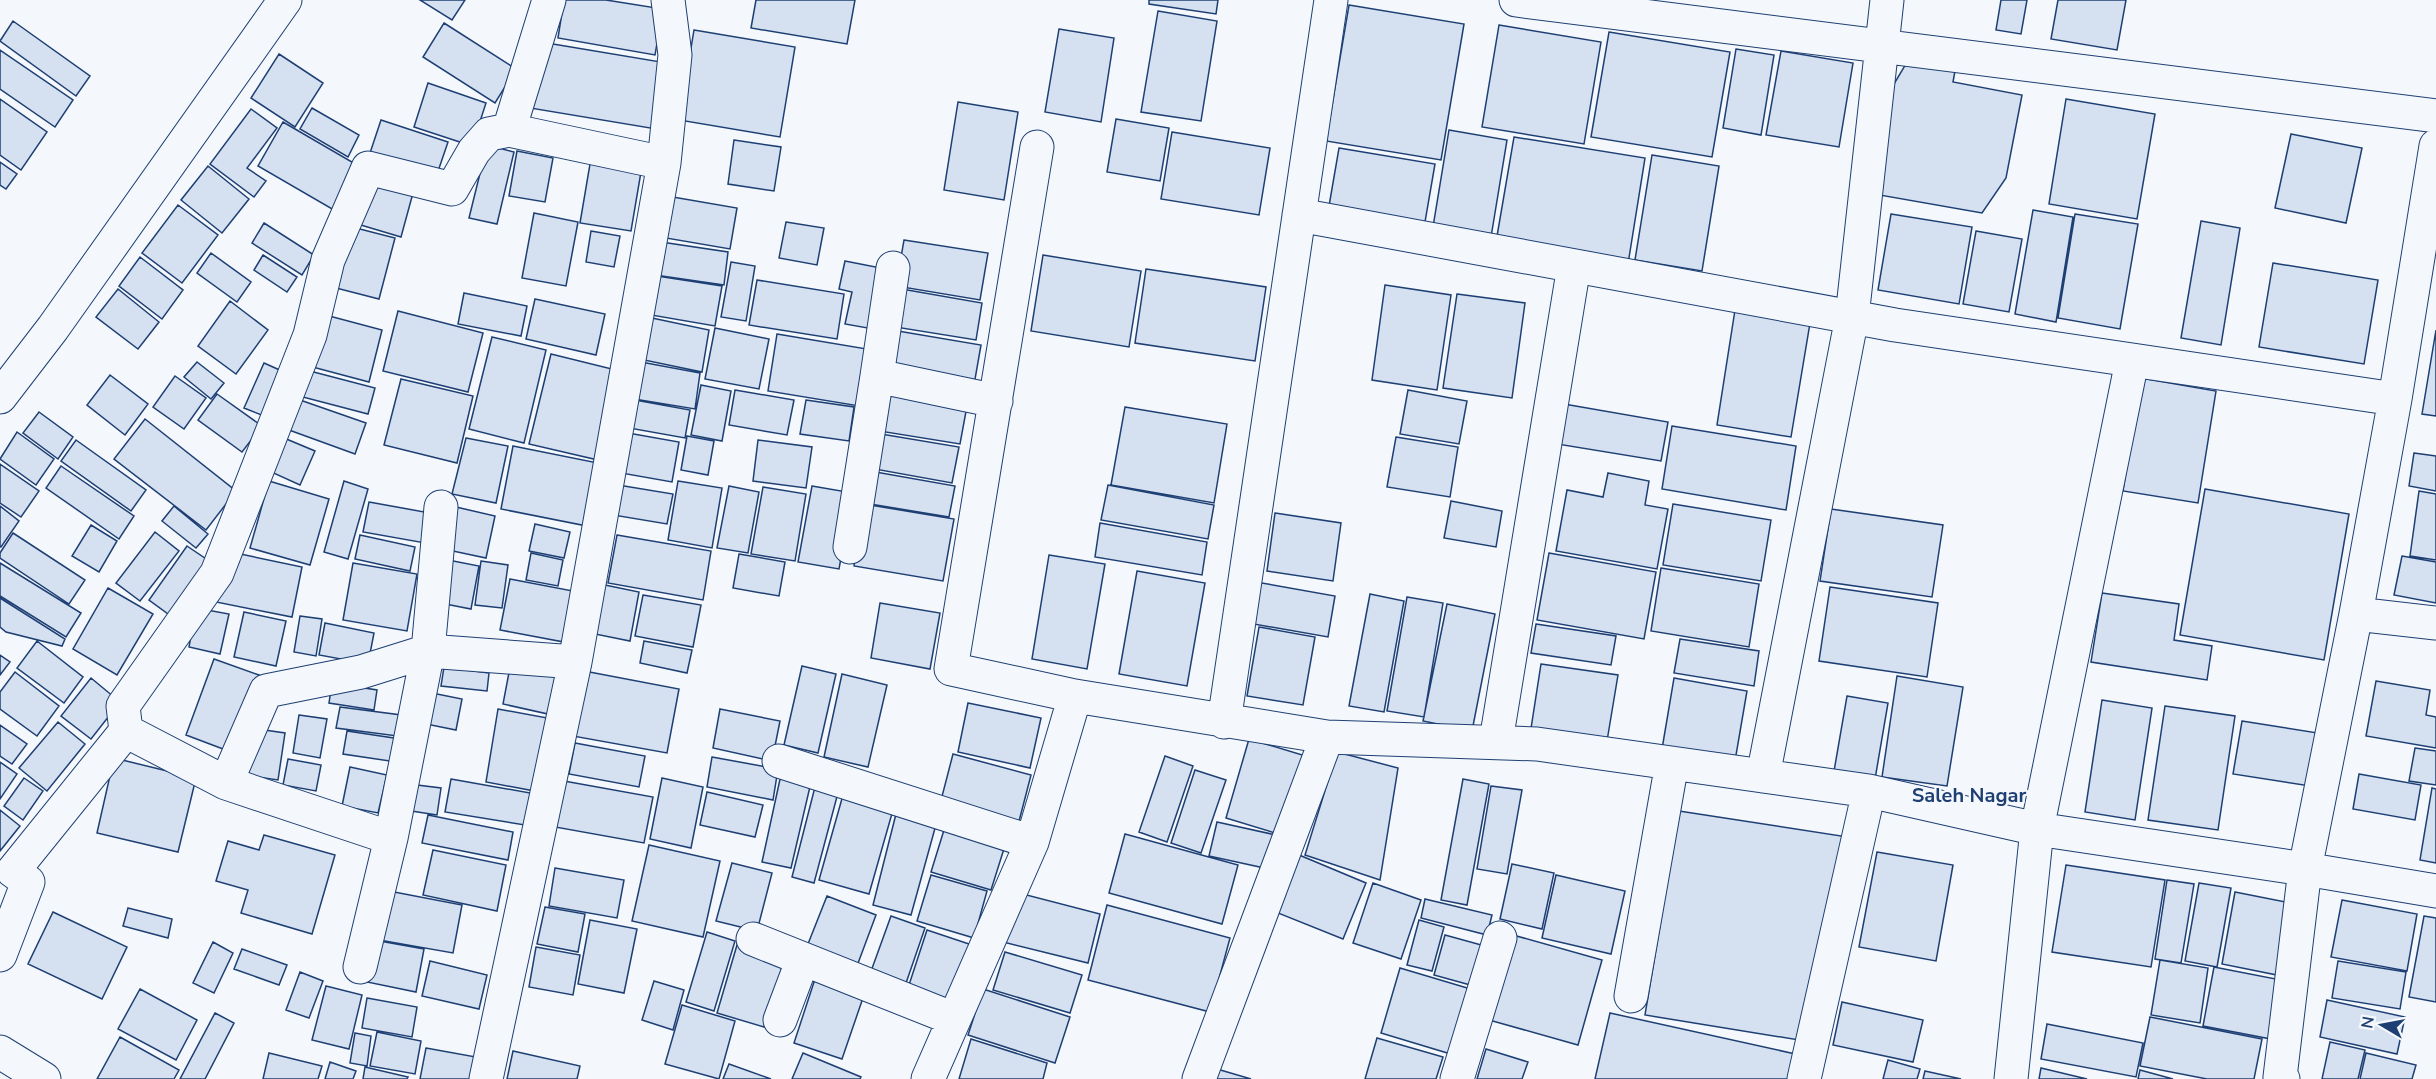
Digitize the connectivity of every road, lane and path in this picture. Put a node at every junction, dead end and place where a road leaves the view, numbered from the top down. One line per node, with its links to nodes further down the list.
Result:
1 (285, 0): 19 (street)
2 (549, 0): 9 (street)
3 (668, 0): 12 (street)
4 (1331, 0): 13 (street)
5 (1516, 0): 7 (street)
6 (1887, 0): 7 (street)
7 (1880, 47): 8 (street); 16 (street)
8 (2436, 116)
9 (509, 130): 12 (street); 30 (street)
10 (2436, 146): 20 (street)
11 (1036, 147): 21 (street)
12 (664, 163): 27 (street)
13 (1299, 215): 14 (street); 29 (street)
14 (1574, 266): 16 (street); 32 (street)
15 (893, 268): 18 (street)
16 (1852, 317): 17 (street); 35 (street)
17 (2132, 361): 20 (street); 38 (street)
18 (877, 376): 21 (street); 23 (street)
19 (0, 397)
20 (2395, 399): 24 (street)
21 (996, 401): 28 (street)
22 (441, 507): 26 (street)
23 (850, 547)
24 (2356, 614): 25 (street); 41 (street)
25 (2436, 622)
26 (428, 651): 27 (street); 36 (street); 39 (street)
27 (575, 662): 53 (street)
28 (1075, 696): 29 (street); 40 (street)
29 (1224, 722): 31 (street)
30 (126, 731): 36 (street); 45 (street)
31 (1327, 737): 32 (street); 55 (street)
32 (1496, 741): 34 (street)
33 (779, 761): 40 (street)
34 (1672, 763): 35 (street); 48 (street)
35 (1763, 776): 37 (street)
36 (226, 783): 39 (street)
37 (1869, 791): 38 (street); 57 (street)
38 (2037, 829): 41 (street); 58 (street)
39 (391, 838): 47 (street)
40 (1032, 842): 49 (street)
41 (2305, 869): 42 (street); 59 (street)
42 (2436, 891)
43 (1500, 938): 56 (street)
44 (753, 939): 46 (street)
45 (0, 955)
46 (803, 959): 49 (street); 50 (street)
47 (360, 967)
48 (1631, 996)
49 (954, 1019): 54 (street)
50 (780, 1020)
51 (0, 1052): 52 (street)
52 (44, 1079)
53 (486, 1079)
54 (928, 1079)
55 (1199, 1079)
56 (1457, 1079)
57 (1804, 1079)
58 (2011, 1079)
59 (2283, 1079)

